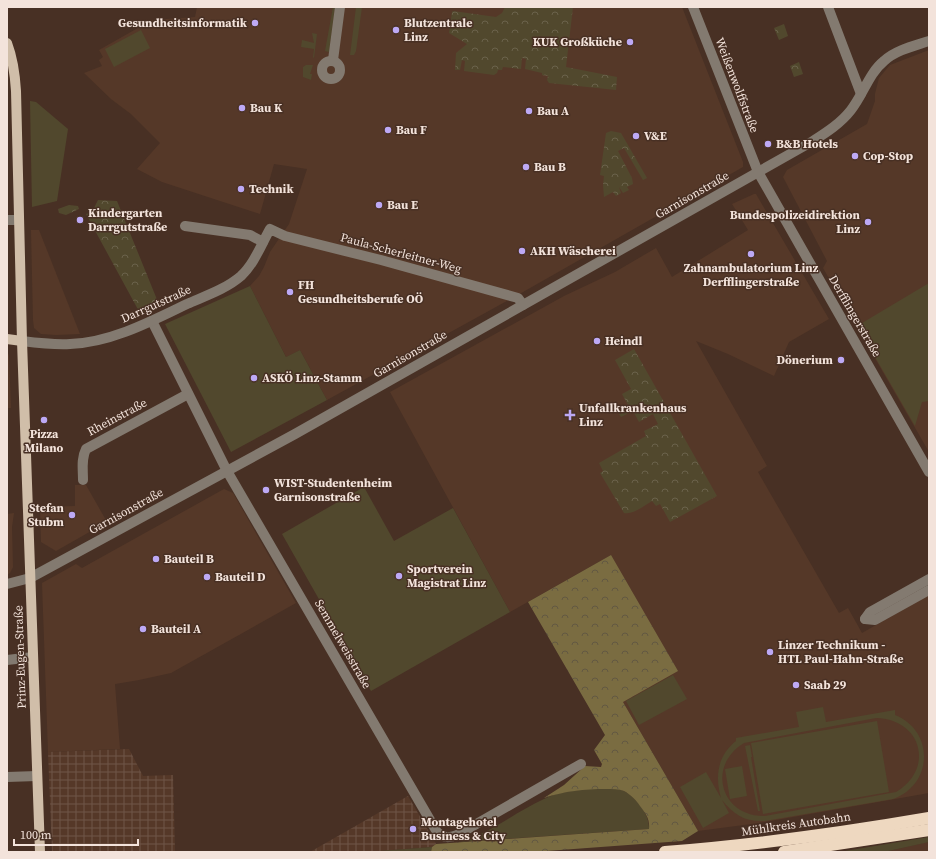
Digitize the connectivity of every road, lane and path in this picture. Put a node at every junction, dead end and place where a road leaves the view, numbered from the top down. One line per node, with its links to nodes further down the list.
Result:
1 (340, 7): 6 (street)
2 (693, 7): 8 (street, Weißenwolffstraße)
3 (828, 7): 7 (street)
4 (929, 41): 7 (street, Garnisonstraße)
5 (7, 43): 10 (main road, Prinz-Eugen-Straße)
6 (333, 60)
7 (861, 94): 8 (street, Garnisonstraße)
8 (758, 172): 14 (street, Garnisonstraße); 20 (street, Derfflingerstraße)
9 (7, 220): 10 (street)
10 (20, 220): 17 (main road, Prinz-Eugen-Straße)
11 (185, 226): 13 (street)
12 (270, 230): 13 (street, Darrgutstraße); 14 (street, Paula-Scherleitner-Weg)
13 (263, 242): 15 (street, Darrgutstraße)
14 (523, 305): 19 (street, Garnisonstraße)
15 (152, 321): 17 (street, Darrgutstraße); 18 (street, Semmelweisstraße)
16 (7, 339): 17 (main road)
17 (22, 341): 22 (main road, Prinz-Eugen-Straße)
18 (188, 394): 19 (street, Semmelweisstraße); 21 (street, Rheinstraße)
19 (227, 471): 22 (street, Garnisonstraße); 28 (street, Semmelweisstraße)
20 (929, 472)
21 (83, 480)
22 (30, 578): 24 (street, Garnisonstraße); 26 (main road, Prinz-Eugen-Straße)
23 (929, 579): 25 (street)
24 (7, 584)
25 (929, 590)
26 (33, 657): 27 (street); 29 (main road, Prinz-Eugen-Straße)
27 (7, 660)
28 (581, 764)
29 (37, 776): 30 (street); 33 (main road, Prinz-Eugen-Straße)
30 (7, 777)
31 (929, 818): 34 (highway, Mühlkreis Autobahn)
32 (929, 830): 35 (highway)
33 (40, 852)
34 (665, 852)
35 (784, 852)

